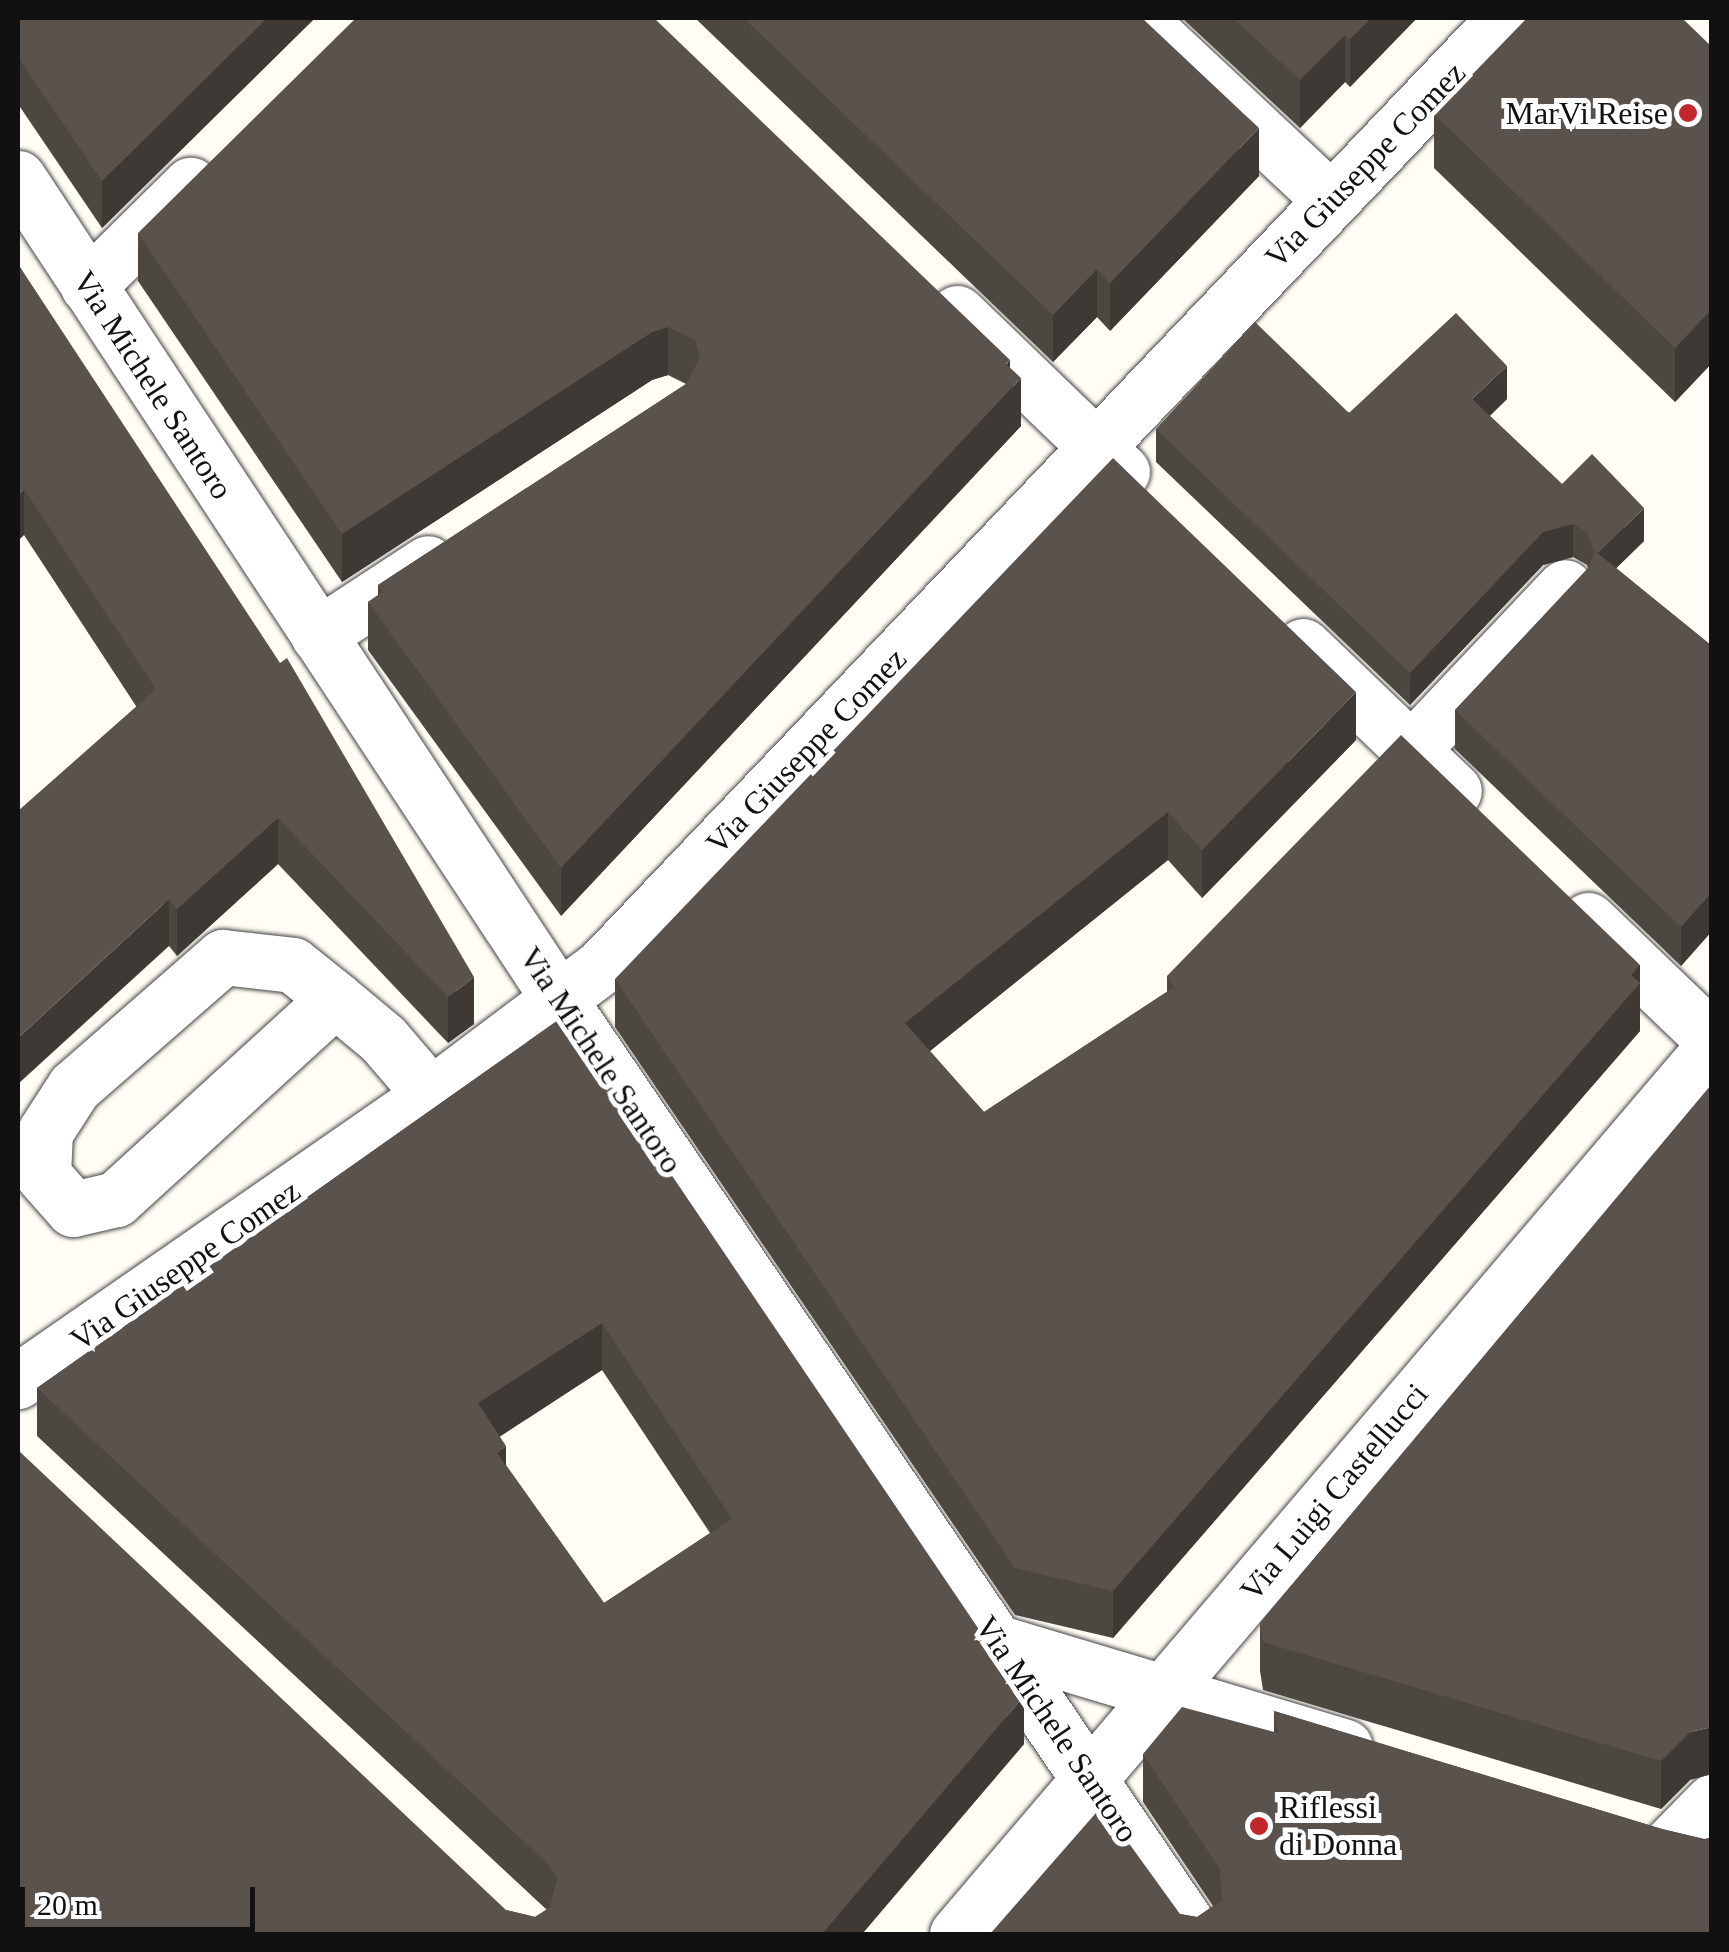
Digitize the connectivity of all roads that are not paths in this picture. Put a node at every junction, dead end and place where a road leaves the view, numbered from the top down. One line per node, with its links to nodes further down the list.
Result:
1 (1137, 18): 5 (street)
2 (1505, 18): 5 (street, Via Giuseppe Comez)
3 (224, 152): 7 (street)
4 (18, 178): 7 (street, Via Michele Santoro)
5 (1331, 200): 8 (street, Via Giuseppe Comez)
6 (924, 280): 8 (street)
7 (88, 286): 13 (street, Via Michele Santoro)
8 (1096, 447): 9 (street); 19 (street, Via Giuseppe Comez)
9 (1165, 513)
10 (468, 537): 13 (street)
11 (1565, 587): 14 (street)
12 (1262, 606): 14 (street)
13 (318, 635): 19 (street, Via Michele Santoro)
14 (1405, 744): 15 (street); 16 (street)
15 (1360, 780)
16 (1497, 833)
17 (1554, 888): 20 (street)
18 (336, 999): 18 (street); 22 (street)
19 (560, 1001): 22 (street, Via Giuseppe Comez); 24 (street, Via Michele Santoro)
20 (1712, 1040)
21 (1712, 1048): 25 (street, Via Luigi Castellucci)
22 (431, 1095): 23 (street, Via Giuseppe Comez)
23 (18, 1381)
24 (999, 1643): 25 (street); 27 (street, Via Michele Santoro)
25 (1164, 1692): 26 (street); 27 (street, Via Luigi Castellucci)
26 (1388, 1760)
27 (1092, 1778): 31 (street, Via Luigi Castellucci); 32 (street, Via Michele Santoro)
28 (1712, 1802): 30 (street)
29 (1613, 1829): 30 (street)
30 (1690, 1852)
31 (957, 1934)
32 (1194, 1934)

